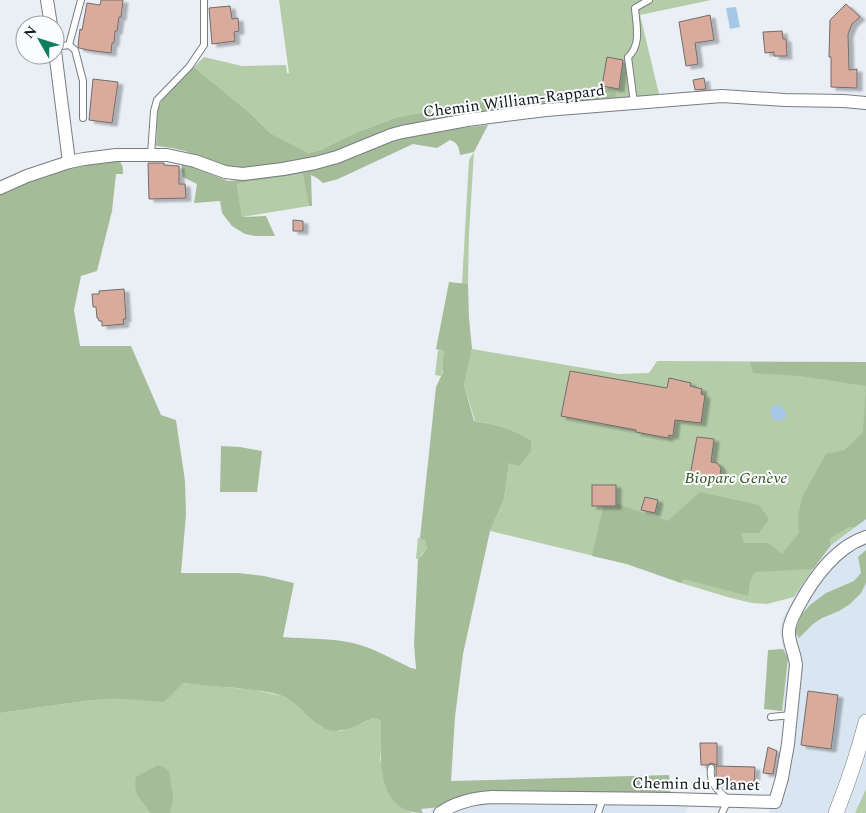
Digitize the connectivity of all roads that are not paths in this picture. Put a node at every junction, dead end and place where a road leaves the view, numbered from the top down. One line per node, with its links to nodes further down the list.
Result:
1 (47, 0): 5 (street)
2 (81, 0): 6 (lane)
3 (204, 0): 12 (lane)
4 (649, 0): 9 (lane)
5 (49, 15)
6 (69, 45): 7 (lane); 11 (lane)
7 (65, 46)
8 (57, 65): 13 (street)
9 (634, 103): 10 (street, Chemin William-Rappard); 12 (street, Chemin William-Rappard)
10 (866, 103)
11 (83, 118)
12 (151, 155): 13 (street, Chemin William-Rappard)
13 (69, 162): 14 (street, Chemin William-Rappard)
14 (0, 188)
15 (866, 537): 16 (street, Chemin du Planet)
16 (791, 715): 17 (lane); 22 (street, Chemin du Planet)
17 (771, 717)
18 (866, 722): 26 (street)
19 (711, 768): 21 (lane)
20 (603, 798): 21 (street, Chemin du Planet); 23 (street, Chemin du Planet); 24 (lane)
21 (728, 800): 22 (street, Chemin du Planet); 25 (lane)
22 (775, 808)
23 (440, 813)
24 (598, 813)
25 (722, 813)
26 (836, 813)

